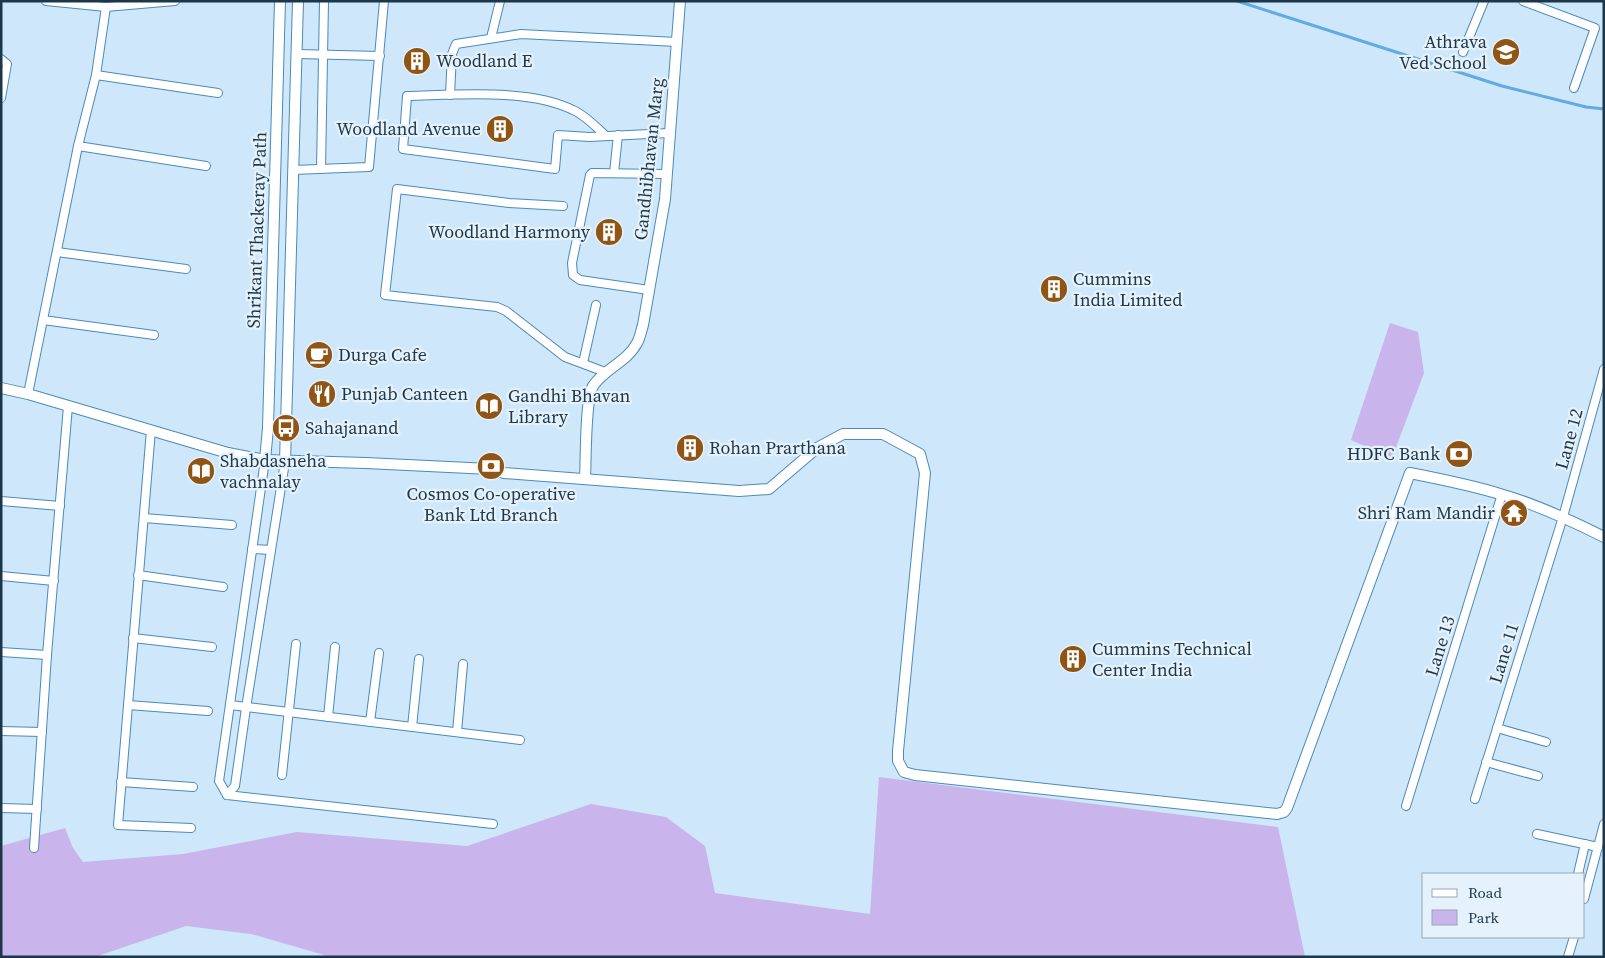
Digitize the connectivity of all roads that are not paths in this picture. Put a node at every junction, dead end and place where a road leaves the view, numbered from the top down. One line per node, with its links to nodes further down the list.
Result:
1 (46, 1): 11 (street)
2 (175, 1): 11 (street)
3 (280, 1): 47 (street, Shrikant Thackeray Path)
4 (298, 1): 15 (street, Shrikant Thackeray Path)
5 (324, 1): 16 (street)
6 (384, 1): 17 (street)
7 (500, 1): 12 (street)
8 (680, 1): 13 (street, Gandhibhavan Marg)
9 (1484, 1): 14 (street)
10 (1524, 1): 20 (street)
11 (106, 8): 19 (street)
12 (491, 38): 13 (street); 22 (street)
13 (677, 42): 24 (street, Gandhibhavan Marg)
14 (1463, 52)
15 (297, 54): 16 (street); 30 (street, Shrikant Thackeray Path)
16 (322, 55): 17 (street); 29 (street)
17 (380, 56): 29 (street)
18 (1, 59): 23 (street)
19 (96, 74): 21 (street); 27 (street)
20 (1574, 88)
21 (218, 93)
22 (450, 95): 26 (street); 26 (street)
23 (1, 98)
24 (669, 133): 25 (street); 32 (street, Gandhibhavan Marg)
25 (618, 135): 26 (street); 31 (street)
26 (606, 136)
27 (78, 146): 28 (street); 34 (street)
28 (206, 166)
29 (321, 169): 30 (street)
30 (293, 170): 48 (street, Shrikant Thackeray Path)
31 (614, 172): 32 (street); 36 (street)
32 (666, 174): 36 (street, Gandhibhavan Marg)
33 (563, 206): 40 (street)
34 (56, 252): 35 (street); 38 (street)
35 (186, 269)
36 (649, 290): 42 (street, Gandhibhavan Marg)
37 (596, 305): 40 (street)
38 (43, 320): 39 (street); 44 (street)
39 (154, 335)
40 (582, 364): 42 (street)
41 (1604, 369): 53 (street, Lane 12)
42 (605, 372): 49 (street, Gandhibhavan Marg)
43 (1, 388): 44 (street)
44 (28, 394): 45 (street)
45 (68, 406): 46 (street); 52 (street)
46 (151, 430): 47 (street); 54 (street)
47 (265, 460): 48 (street); 57 (street)
48 (285, 462): 49 (street); 58 (street)
49 (585, 479): 50 (street)
50 (1502, 494): 53 (street); 93 (street, Lane 13)
51 (1, 500): 52 (street)
52 (60, 506): 61 (street)
53 (1563, 517): 56 (street); 80 (street, Lane 11)
54 (144, 518): 55 (street); 59 (street)
55 (232, 525)
56 (1604, 537)
57 (252, 549): 58 (street); 73 (street)
58 (271, 550): 74 (street)
59 (138, 575): 62 (street); 63 (street)
60 (1, 576): 61 (street)
61 (54, 581): 69 (street)
62 (223, 587)
63 (133, 638): 65 (street); 72 (street)
64 (296, 644): 76 (street)
65 (212, 647)
66 (335, 647): 77 (street)
67 (1, 652): 69 (street)
68 (379, 652): 78 (street)
69 (47, 655): 82 (street)
70 (419, 659): 79 (street)
71 (462, 664): 83 (street)
72 (128, 705): 75 (street); 89 (street)
73 (230, 705): 74 (street); 91 (street)
74 (246, 708): 76 (street); 91 (street)
75 (208, 711)
76 (289, 713): 77 (street); 87 (street)
77 (328, 717): 78 (street)
78 (370, 722): 79 (street)
79 (412, 727): 83 (street)
80 (1497, 728): 85 (street); 86 (street, Lane 11)
81 (1, 731): 82 (street)
82 (42, 732): 95 (street)
83 (457, 732): 84 (street)
84 (520, 740)
85 (1546, 742)
86 (1486, 762): 88 (street); 92 (street, Lane 11)
87 (282, 775)
88 (1538, 776)
89 (121, 782): 90 (street); 98 (street)
90 (194, 787)
91 (227, 794): 96 (street)
92 (1475, 799)
93 (1406, 806)
94 (1, 808): 95 (street)
95 (37, 809): 102 (street)
96 (493, 824)
97 (1604, 824): 101 (street)
98 (191, 828)
99 (1536, 834): 100 (street)
100 (1585, 844): 101 (street); 103 (street)
101 (1598, 847): 104 (street)
102 (34, 848)
103 (1578, 873)
104 (1586, 886)
105 (1574, 938): 106 (street)
106 (1568, 957)

